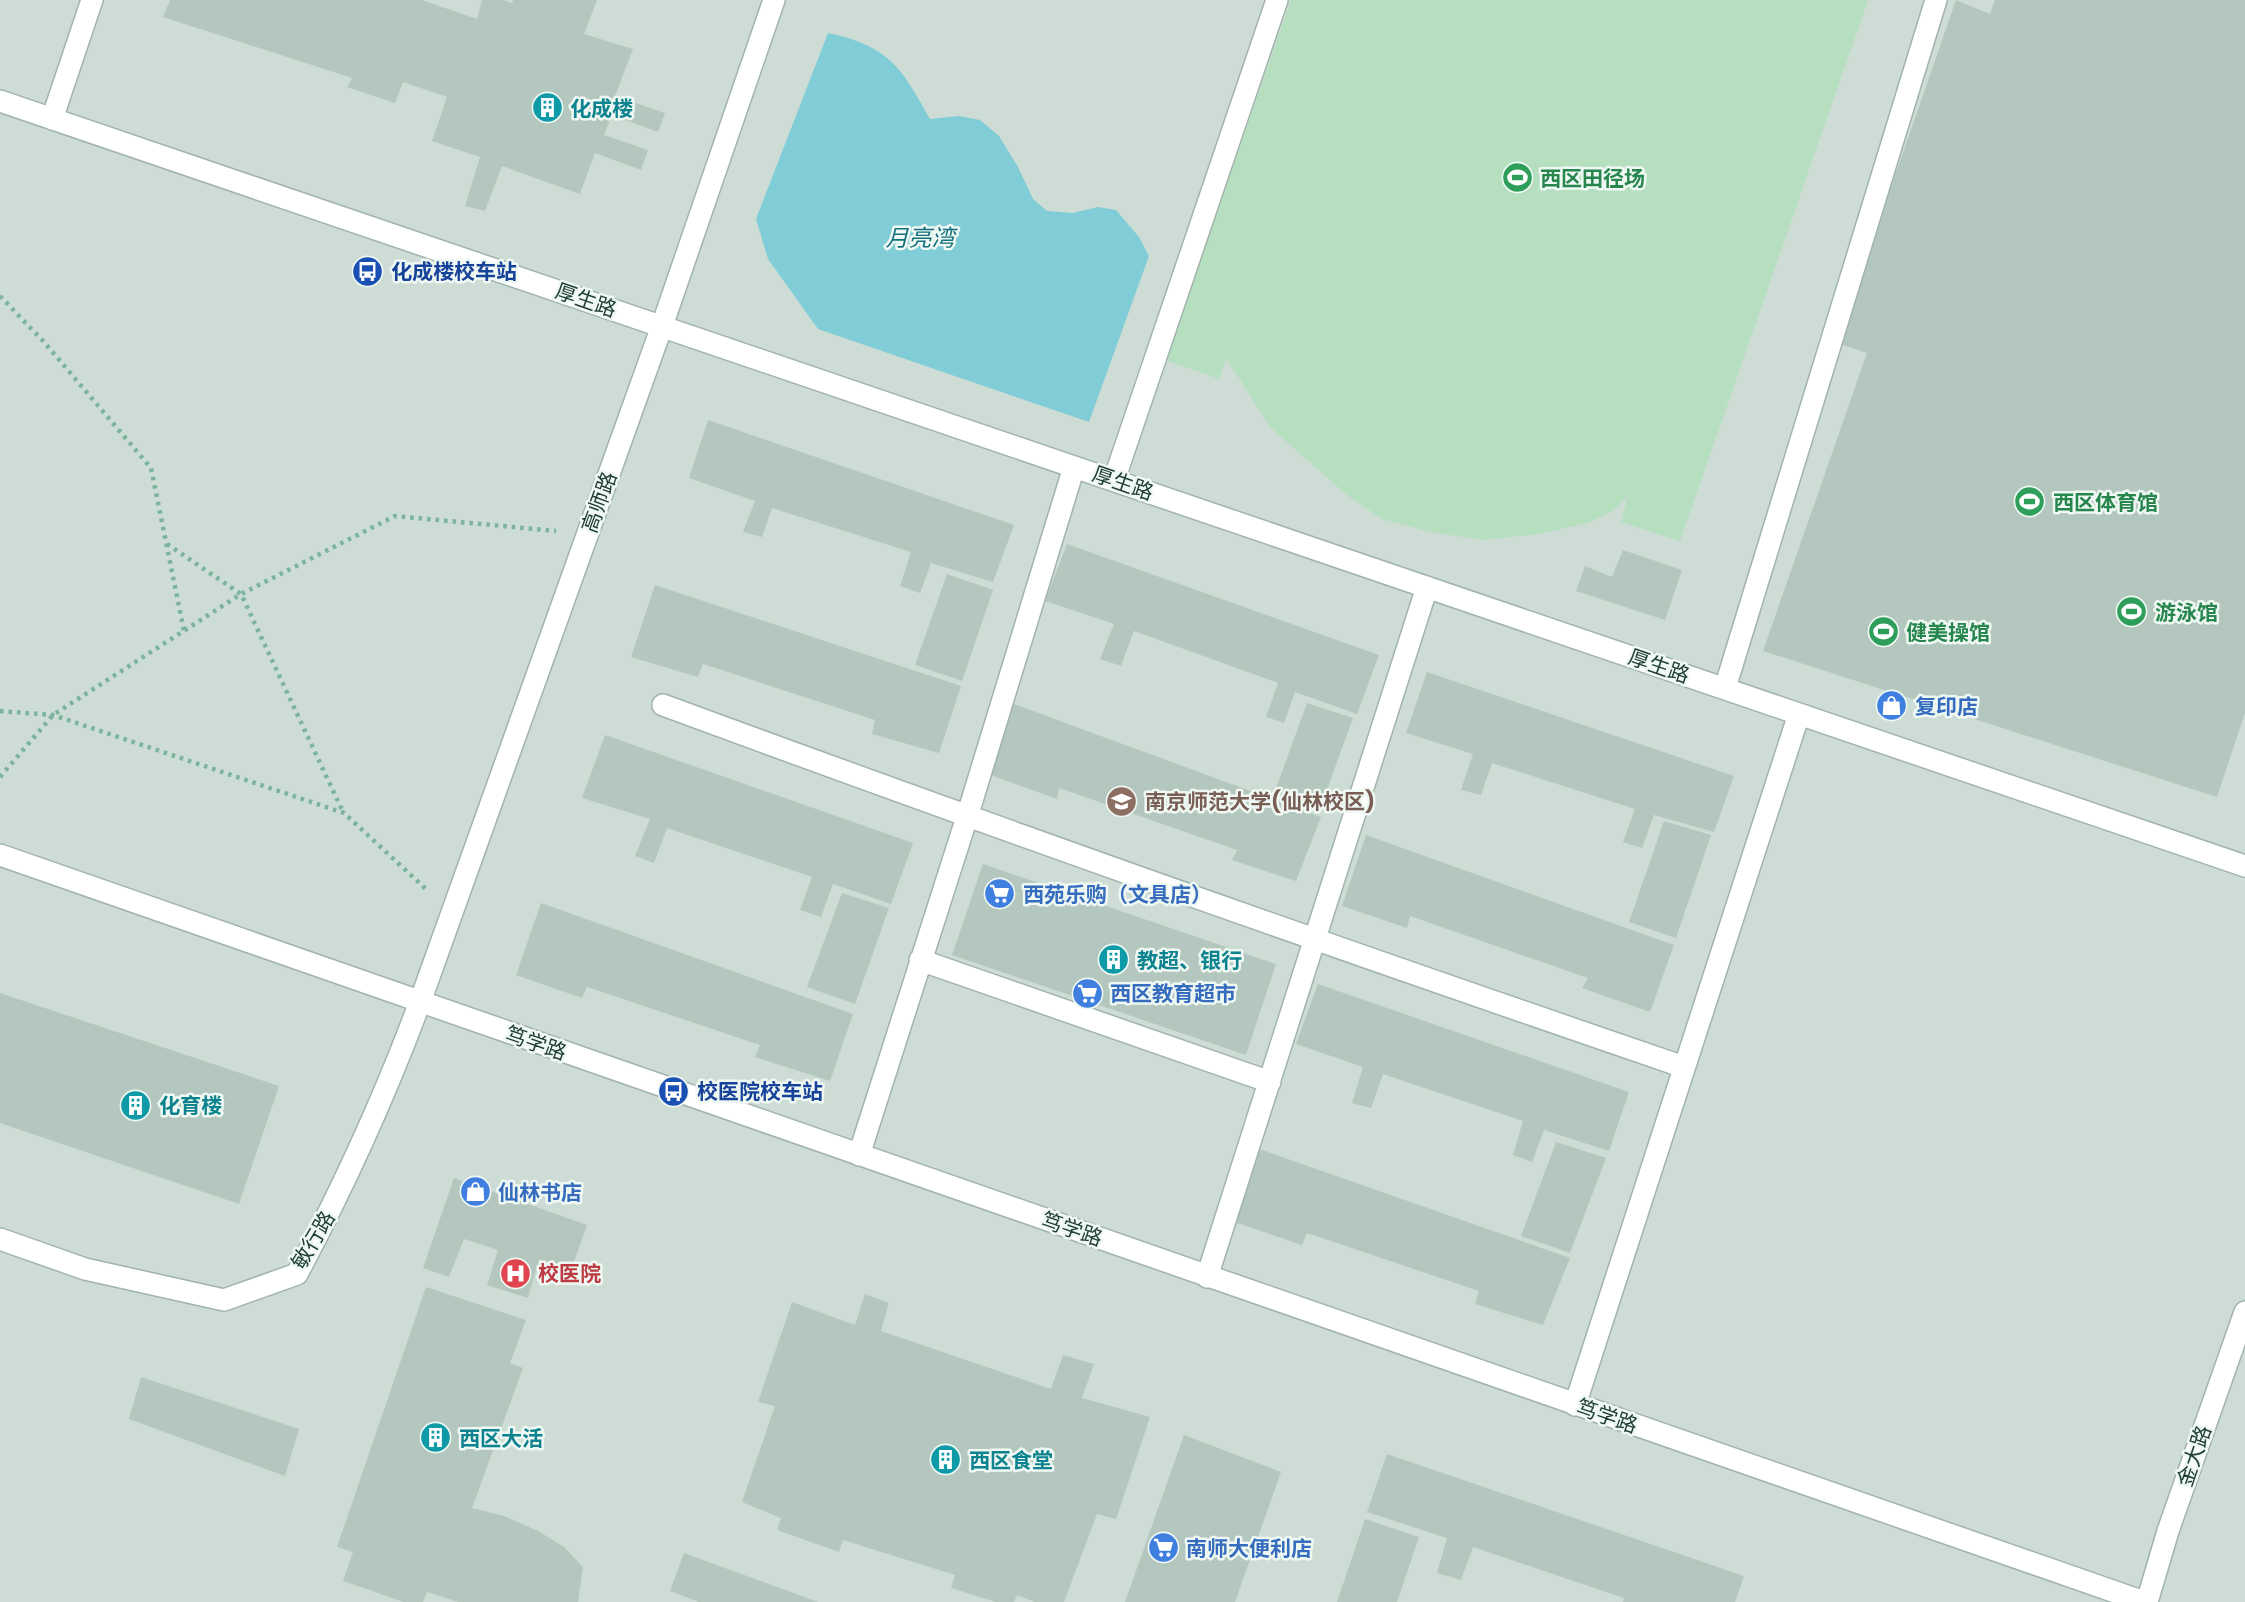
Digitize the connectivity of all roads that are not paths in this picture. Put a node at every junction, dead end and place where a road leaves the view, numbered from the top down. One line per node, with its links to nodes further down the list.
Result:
1 (92, 0): 6 (street)
2 (774, 0): 7 (street, 高师路)
3 (1277, 0): 9 (street)
4 (1936, 0): 11 (street)
5 (0, 101): 6 (street, 厚生路)
6 (52, 119): 7 (street, 厚生路)
7 (662, 326): 8 (street, 厚生路); 19 (street, 高师路)
8 (1074, 467): 9 (street, 厚生路); 14 (street)
9 (1114, 480): 10 (street, 厚生路)
10 (1427, 587): 11 (street, 厚生路); 17 (street)
11 (1725, 688): 13 (street, 厚生路)
12 (663, 705): 14 (street)
13 (1799, 714): 16 (street, 厚生路); 20 (street)
14 (967, 817): 17 (street); 18 (street)
15 (0, 855): 19 (street, 笃学路)
16 (2245, 866)
17 (1315, 940): 20 (street); 21 (street)
18 (920, 960): 21 (street); 22 (street)
19 (420, 1002): 22 (street, 笃学路); 23 (street, 敏行路)
20 (1684, 1067): 26 (street)
21 (1270, 1082): 24 (street)
22 (859, 1155): 24 (street, 笃学路)
23 (0, 1238)
24 (1207, 1277): 26 (street, 笃学路)
25 (2245, 1312): 27 (street, 金大路)
26 (1575, 1405): 27 (street, 笃学路)
27 (2145, 1602)

